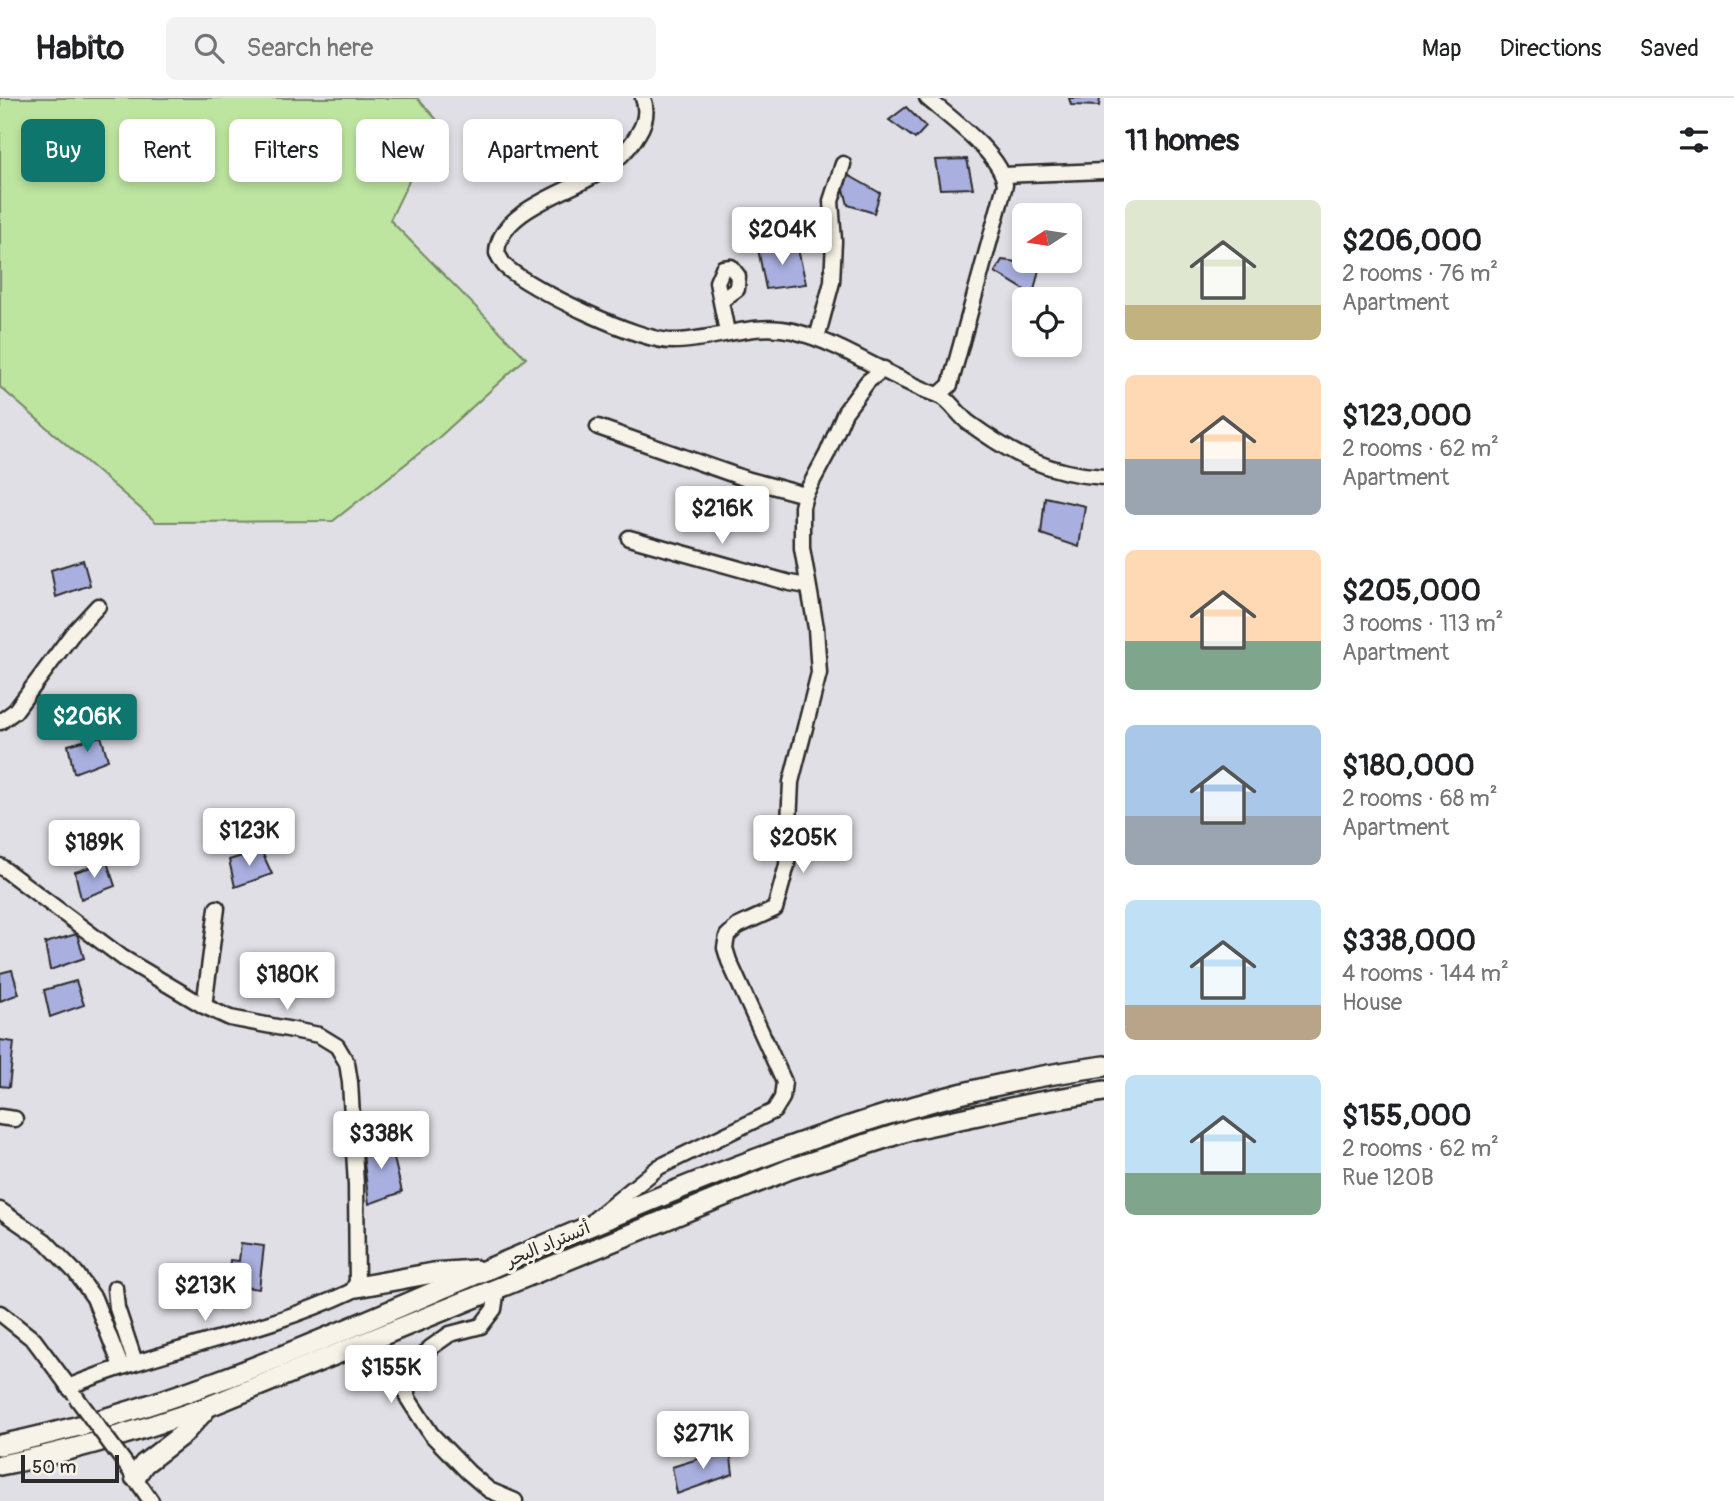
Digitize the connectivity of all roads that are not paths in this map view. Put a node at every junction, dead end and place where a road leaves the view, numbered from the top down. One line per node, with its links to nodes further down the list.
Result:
1 (643, 98): 7 (street)
2 (927, 98): 5 (street)
3 (843, 164): 8 (street)
4 (1104, 171): 5 (street)
5 (1003, 175): 10 (street)
6 (722, 300): 7 (street)
7 (727, 332): 8 (street)
8 (817, 338): 9 (street)
9 (884, 369): 10 (street); 13 (street)
10 (939, 395): 12 (street)
11 (598, 427): 13 (street)
12 (1104, 477)
13 (805, 495): 15 (street)
14 (629, 538): 15 (street)
15 (807, 586): 26 (street)
16 (98, 606): 17 (street)
17 (0, 722)
18 (0, 866): 20 (street)
19 (217, 908): 20 (street)
20 (204, 1006): 28 (street)
21 (1104, 1066): 26 (highway, أتستراد البحر)
22 (1104, 1091): 30 (highway, أتستراد البحر)
23 (0, 1117): 24 (street)
24 (15, 1119)
25 (0, 1210): 32 (street)
26 (583, 1229): 27 (highway, أتستراد البحر)
27 (490, 1269): 28 (highway); 35 (highway, أتستراد البحر)
28 (358, 1287): 32 (street)
29 (115, 1288): 32 (street)
30 (497, 1289): 34 (highway, أتستراد البحر); 38 (street)
31 (0, 1313): 33 (street)
32 (128, 1364): 33 (street)
33 (72, 1392): 37 (street, bridge)
34 (208, 1407): 36 (highway, أتستراد البحر); 37 (highway)
35 (0, 1445)
36 (0, 1465)
37 (130, 1470): 39 (street)
38 (486, 1495): 40 (street)
39 (151, 1501)
40 (515, 1501)

